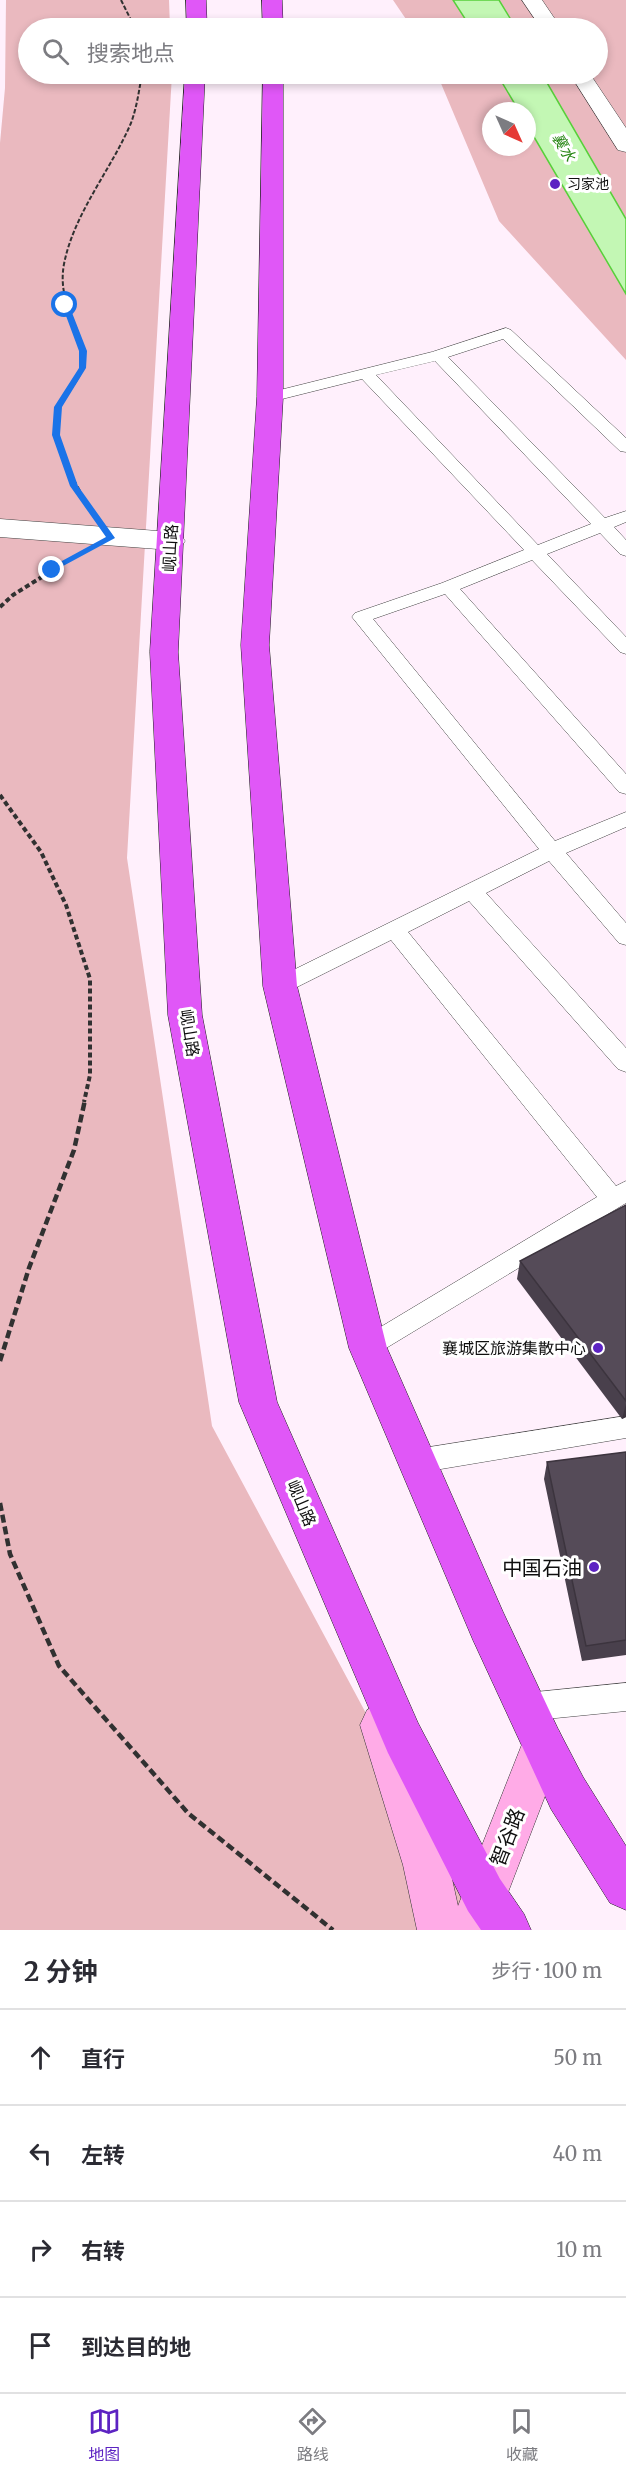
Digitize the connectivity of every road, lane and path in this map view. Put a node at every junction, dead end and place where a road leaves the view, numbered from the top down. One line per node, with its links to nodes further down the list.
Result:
1 (122, 0): 5 (path)
2 (196, 0): 6 (highway)
3 (272, 0): 7 (highway)
4 (532, 0): 8 (street)
5 (130, 18)
6 (197, 18)
7 (273, 18)
8 (544, 18)
9 (140, 84): 21 (path)
10 (194, 84): 22 (highway, 岘山路)
11 (273, 84): 16 (highway)
12 (586, 84): 13 (street)
13 (626, 145)
14 (438, 356): 15 (lane); 17 (lane); 19 (lane)
15 (366, 374): 16 (lane); 24 (lane)
16 (270, 397): 35 (highway)
17 (626, 447)
18 (626, 516): 19 (lane)
19 (602, 525): 23 (lane); 24 (lane)
20 (0, 528): 21 (street)
21 (111, 538): 22 (street); 26 (path)
22 (171, 541): 43 (highway, 岘山路)
23 (626, 550)
24 (535, 553): 25 (lane); 27 (lane)
25 (448, 587): 28 (lane); 31 (lane)
26 (0, 607)
27 (626, 648)
28 (626, 787)
29 (0, 795): 39 (path)
30 (626, 819): 31 (lane)
31 (552, 851): 32 (lane); 34 (lane)
32 (472, 891): 33 (lane); 36 (lane)
33 (394, 929): 35 (lane); 37 (lane)
34 (626, 937)
35 (280, 986): 38 (highway)
36 (626, 1063)
37 (620, 1195): 38 (lane)
38 (368, 1348): 41 (highway)
39 (0, 1361)
40 (626, 1428): 41 (lane)
41 (417, 1461): 45 (highway)
42 (0, 1503): 48 (path)
43 (339, 1589): 47 (highway, 岘山路); 49 (street)
44 (626, 1697): 45 (lane)
45 (534, 1725): 46 (highway); 47 (street, 智谷路)
46 (626, 1887)
47 (488, 1918)
48 (333, 1930)
49 (440, 1930)

